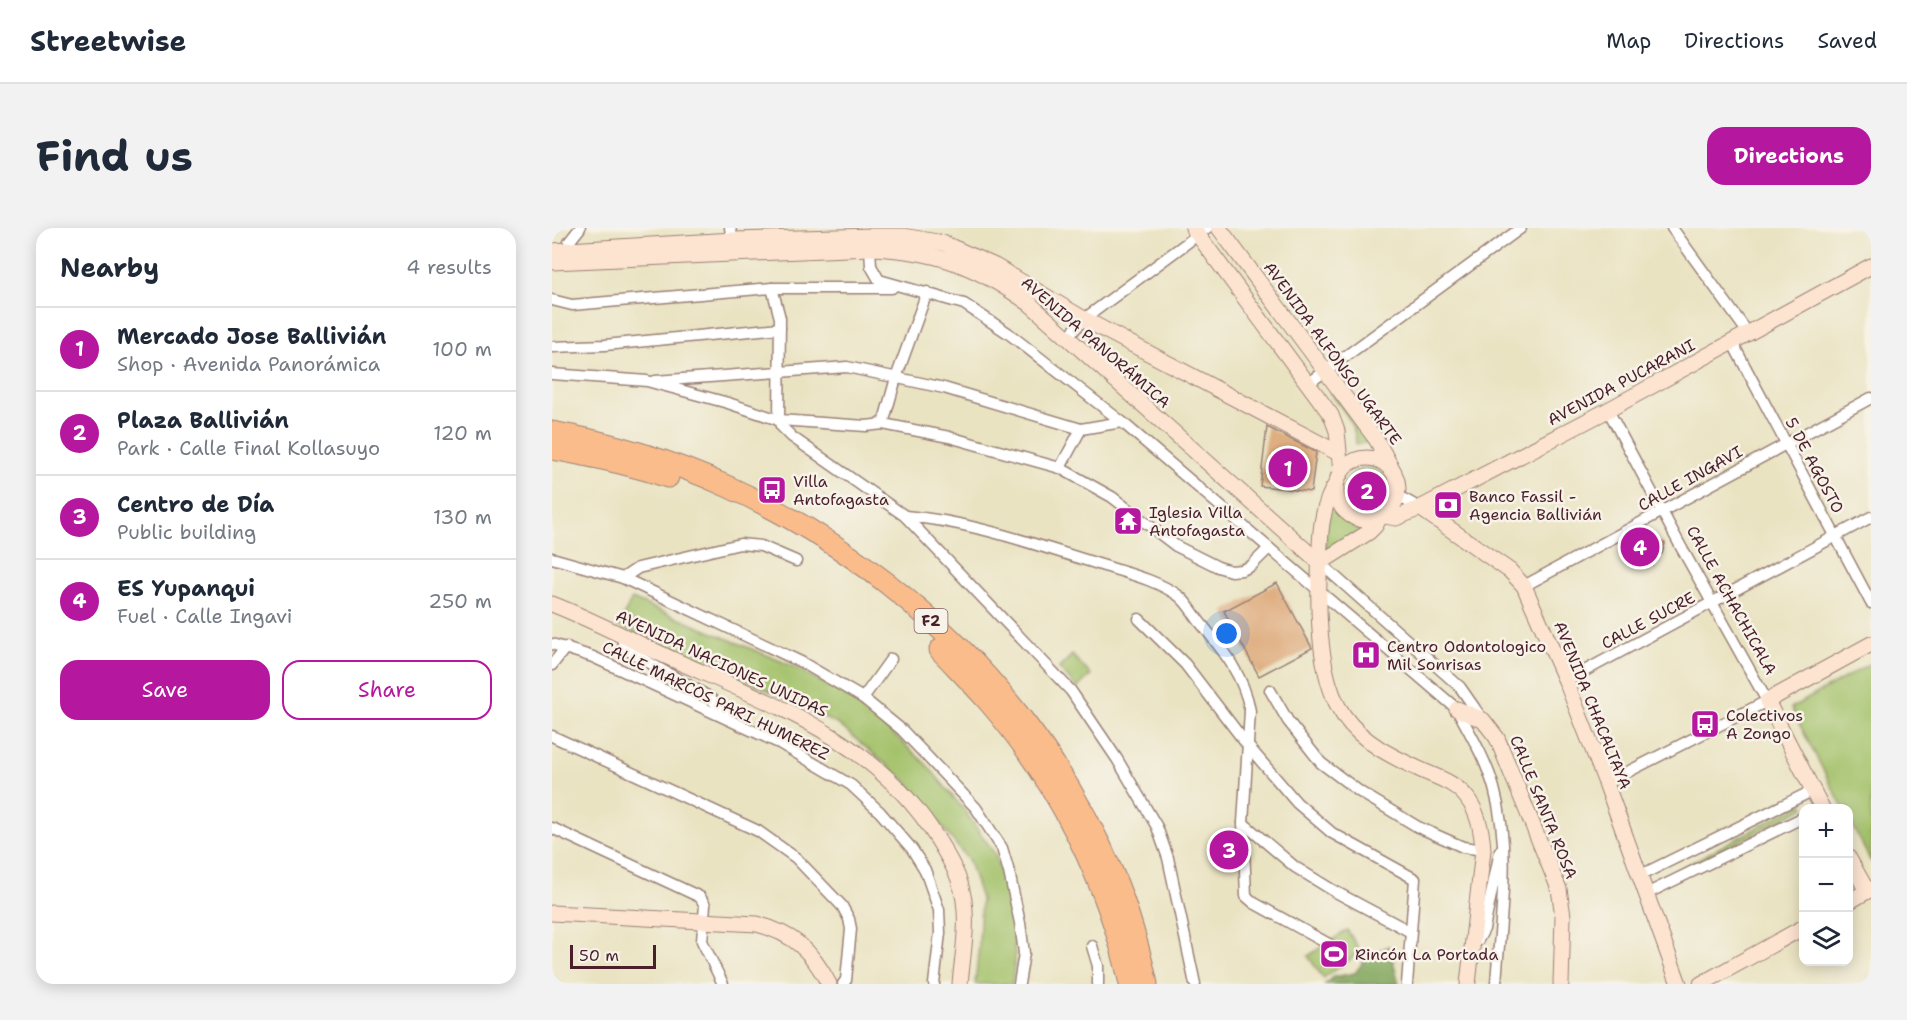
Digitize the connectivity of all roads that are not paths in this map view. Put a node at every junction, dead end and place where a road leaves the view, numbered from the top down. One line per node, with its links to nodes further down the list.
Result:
1 (580, 228): 10 (street)
2 (1219, 228): 24 (street, AVENIDA ALFONSO UGARTE)
3 (1521, 228): 24 (street)
4 (1672, 228): 19 (street)
5 (1199, 230): 17 (street); 28 (street)
6 (732, 234): 7 (street, AVENIDA PANORÁMICA); 10 (street, AVENIDA PANORÁMICA)
7 (903, 238): 8 (street, AVENIDA PANORÁMICA); 17 (street, AVENIDA PANORÁMICA); 20 (street, AVENIDA PANORÁMICA)
8 (870, 248): 10 (street, AVENIDA PANORÁMICA); 14 (street)
9 (552, 251): 10 (street, AVENIDA PANORÁMICA)
10 (568, 256): 11 (street, AVENIDA PANORÁMICA)
11 (552, 262)
12 (1871, 266): 19 (street, AVENIDA PUCARANI)
13 (772, 288): 14 (street); 16 (street); 18 (street)
14 (901, 288): 15 (street)
15 (927, 292): 26 (street); 32 (street)
16 (552, 300)
17 (1084, 319): 20 (street); 38 (street, AVENIDA PANORÁMICA)
18 (780, 328): 22 (street); 23 (street)
19 (1748, 333): 21 (street, AVENIDA PUCARANI)
20 (1067, 338): 52 (street, AVENIDA PANORÁMICA)
21 (1732, 342): 30 (street, AVENIDA PUCARANI); 36 (street, 5 DE AGOSTO)
22 (552, 347)
23 (778, 371): 26 (street); 27 (street); 31 (street)
24 (1327, 371): 28 (street); 40 (street, AVENIDA ALFONSO UGARTE)
25 (552, 374): 27 (street)
26 (896, 378): 33 (street); 34 (street)
27 (647, 381): 31 (street)
28 (1309, 383): 38 (street)
29 (1871, 398): 36 (street, CALLE INGAVI)
30 (1608, 410): 43 (street, AVENIDA PUCARANI); 44 (street, CALLE ACHACHICALA)
31 (779, 420): 33 (street); 45 (street)
32 (1122, 422): 34 (street); 49 (street)
33 (883, 424): 39 (street)
34 (1081, 429): 39 (street)
35 (552, 432): 103 (highway, F2)
36 (1786, 442): 44 (street, CALLE INGAVI); 48 (street, 5 DE AGOSTO)
37 (552, 449): 102 (highway, F2)
38 (1338, 453): 41 (street)
39 (1060, 468): 49 (street)
40 (1394, 472): 41 (street); 42 (street)
41 (1339, 477): 46 (street); 52 (street)
42 (1398, 496): 43 (street, AVENIDA CHACALTAYA); 46 (street)
43 (1420, 507): 46 (street, AVENIDA PUCARANI); 54 (street, AVENIDA CHACALTAYA)
44 (1662, 510): 54 (street, CALLE INGAVI); 56 (street, CALLE ACHACHICALA)
45 (905, 516): 74 (street); 104 (street)
46 (1382, 517): 52 (street)
47 (1871, 517): 48 (street, CALLE SUCRE)
48 (1835, 536): 56 (street, CALLE SUCRE); 57 (street, 5 DE AGOSTO)
49 (1269, 548): 55 (street)
50 (552, 558): 53 (street)
51 (796, 561): 53 (street)
52 (1320, 563): 55 (street); 72 (street, CALLE SANTA ROSA)
53 (623, 578): 68 (street)
54 (1524, 586): 66 (street, AVENIDA CHACALTAYA)
55 (1319, 590): 70 (street); 82 (street)
56 (1713, 603): 66 (street, CALLE SUCRE); 69 (street, CALLE ACHACHICALA)
57 (1871, 603)
58 (554, 609): 60 (street, AVENIDA NACIONES UNIDAS)
59 (1139, 619): 74 (street)
60 (623, 637): 71 (street); 99 (street, AVENIDA NACIONES UNIDAS)
61 (552, 644): 63 (street, CALLE MARCOS PARI HUMEREZ)
62 (1871, 644): 69 (street)
63 (566, 647): 65 (street); 71 (street, CALLE MARCOS PARI HUMEREZ)
64 (891, 659): 68 (street)
65 (552, 665)
66 (1566, 681): 75 (street, AVENIDA CHACALTAYA)
67 (1270, 690): 82 (street)
68 (863, 699): 100 (street)
69 (1767, 701): 75 (street); 76 (street, CALLE ACHACHICALA)
70 (1458, 709): 72 (street); 81 (street)
71 (728, 719): 98 (street, CALLE MARCOS PARI HUMEREZ)
72 (1484, 720): 108 (street, CALLE SANTA ROSA)
73 (552, 736): 97 (street)
74 (1248, 746): 79 (street); 91 (street)
75 (1606, 783): 84 (street, AVENIDA CHACALTAYA)
76 (1812, 791): 77 (street, CALLE ACHACHICALA); 84 (street)
77 (1819, 804)
78 (1799, 819): 86 (street)
79 (1244, 823): 91 (street); 93 (street)
80 (552, 828): 89 (street)
81 (1503, 837): 94 (street); 107 (street)
82 (1483, 850): 94 (street)
83 (1849, 858): 85 (street)
84 (1639, 876): 86 (street, AVENIDA CHACALTAYA)
85 (1870, 893): 87 (street)
86 (1646, 894): 109 (street, AVENIDA CHACALTAYA)
87 (1853, 900)
88 (552, 913): 89 (street)
89 (704, 921): 95 (street); 96 (street)
90 (1799, 929): 110 (street)
91 (1409, 931): 105 (street)
92 (1092, 946): 101 (street)
93 (1334, 947)
94 (1472, 947): 106 (street)
95 (723, 984)
96 (829, 984)
97 (843, 984)
98 (934, 984)
99 (960, 984)
100 (1020, 984)
101 (1098, 984)
102 (1130, 984)
103 (1147, 984)
104 (1195, 984)
105 (1407, 984)
106 (1468, 984)
107 (1496, 984)
108 (1561, 984)
109 (1679, 984)
110 (1701, 984)

